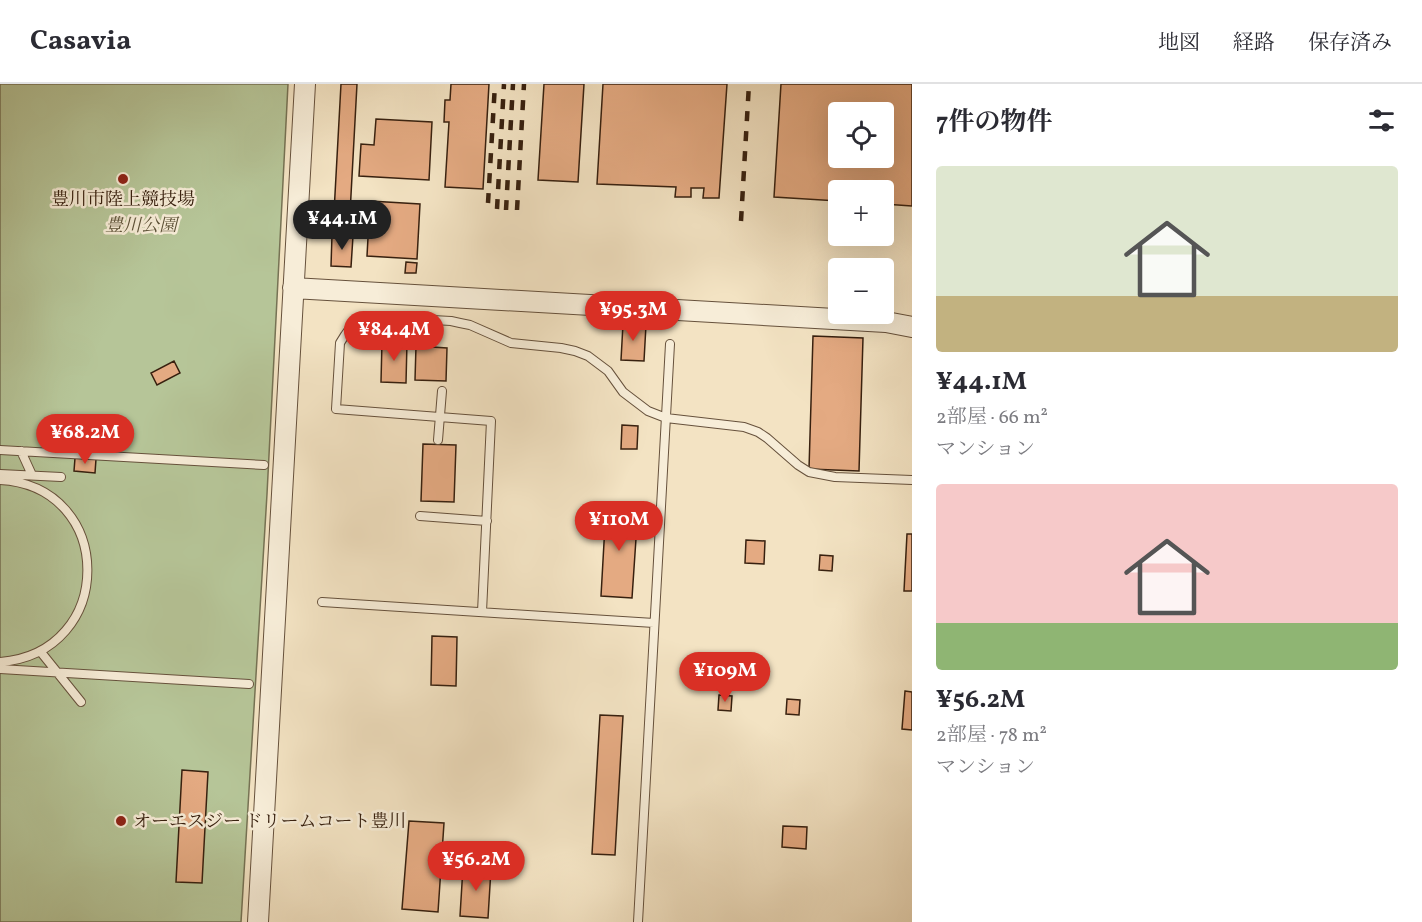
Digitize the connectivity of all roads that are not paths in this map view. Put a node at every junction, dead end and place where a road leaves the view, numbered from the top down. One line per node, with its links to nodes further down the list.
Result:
1 (305, 84): 2 (street)
2 (293, 288): 3 (street); 28 (street)
3 (912, 327)
4 (670, 344): 7 (lane)
5 (442, 391): 6 (lane)
6 (440, 417): 7 (lane); 8 (lane); 18 (lane)
7 (666, 418): 16 (lane); 21 (lane)
8 (438, 440)
9 (0, 450): 10 (lane)
10 (21, 451): 11 (lane); 13 (lane)
11 (264, 465)
12 (0, 474): 13 (lane)
13 (32, 476): 14 (lane)
14 (61, 477)
15 (0, 480): 22 (lane)
16 (912, 480)
17 (420, 516): 18 (lane)
18 (487, 521): 20 (lane)
19 (322, 602): 20 (lane)
20 (482, 612): 21 (lane)
21 (654, 623): 29 (lane)
22 (40, 651): 23 (lane); 25 (lane)
23 (0, 662)
24 (0, 669): 25 (lane)
25 (57, 673): 26 (lane); 27 (lane)
26 (249, 684)
27 (81, 702)
28 (258, 922)
29 (638, 922)

